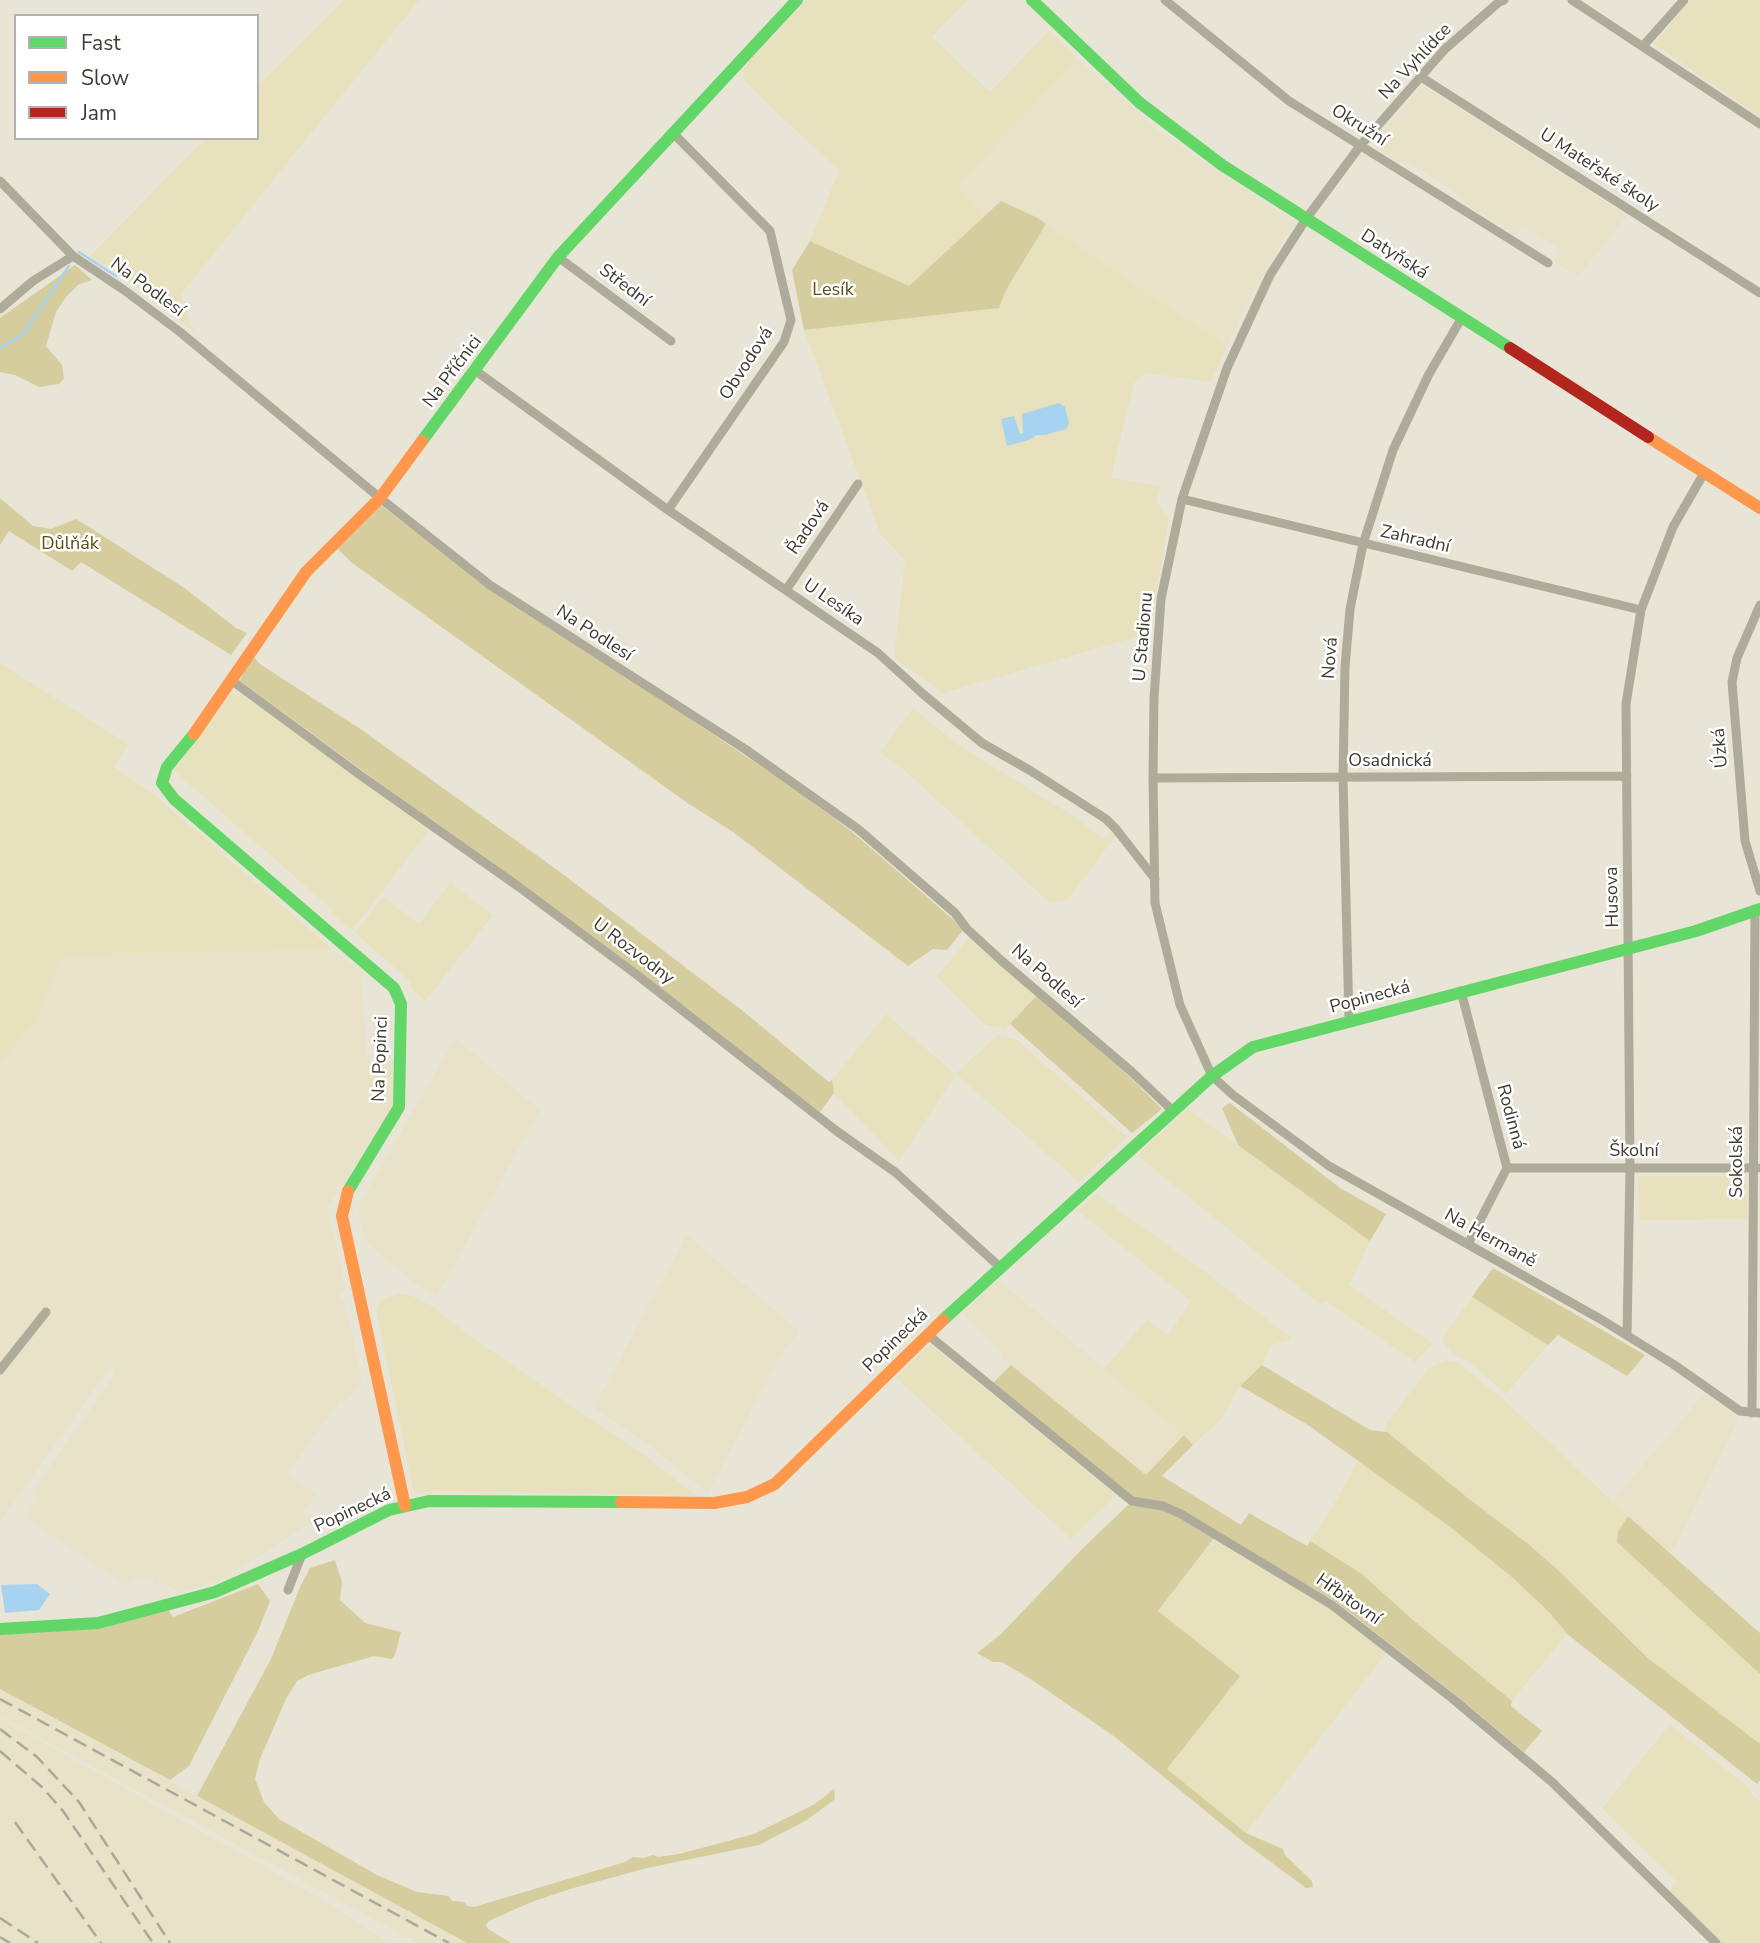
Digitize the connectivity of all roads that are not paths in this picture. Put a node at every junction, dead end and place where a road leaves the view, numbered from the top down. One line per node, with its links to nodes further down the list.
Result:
1 (797, 0): 10 (street, Na Příčnici)
2 (1032, 0): 13 (street, Datyňská)
3 (1165, 0): 11 (street, Okružní)
4 (1572, 0): 7 (street)
5 (1684, 0): 7 (street)
6 (1500, 1): 8 (street, Na Vyhlídce)
7 (1643, 46): 9 (street)
8 (1422, 76): 11 (street, Na Vyhlídce); 17 (street, U Mateřské školy)
9 (1760, 124)
10 (672, 132): 15 (street, Na Příčnici); 27 (street, Obvodová)
11 (1360, 146): 13 (street, Na Vyhlídce); 16 (street, Okružní)
12 (0, 181): 14 (street, Na Podlesí)
13 (1306, 219): 19 (street, Datyňská); 25 (street, U Stadionu)
14 (73, 257): 18 (street); 24 (street, Na Podlesí)
15 (558, 257): 20 (street, Střední); 21 (street, Na Příčnici)
16 (1548, 262)
17 (1760, 293)
18 (0, 309)
19 (1461, 319): 22 (street, Datyňská); 28 (street, Nová)
20 (671, 341)
21 (476, 371): 24 (street, Na Příčnici); 27 (street, U Lesíka)
22 (1704, 473): 26 (street, Datyňská); 31 (street, Husova)
23 (858, 484): 29 (street, Řadová)
24 (380, 498): 32 (street, Na Příčnici); 45 (street, Na Podlesí)
25 (1182, 499): 28 (street, Zahradní); 34 (street, U Stadionu)
26 (1760, 508)
27 (668, 510): 29 (street, U Lesíka)
28 (1363, 544): 31 (street, Zahradní); 35 (street, Nová)
29 (786, 590): 37 (street, U Lesíka)
30 (1760, 605): 38 (street, Úzká)
31 (1641, 610): 33 (street, Husova)
32 (231, 680): 36 (street, Na Příčnici); 50 (street, U Rozvodny)
33 (1627, 776): 35 (street, Osadnická); 40 (street, Husova)
34 (1153, 778): 35 (street, Osadnická); 37 (street, U Stadionu)
35 (1343, 778): 42 (street, Nová)
36 (162, 783): 57 (street, Na Popinci)
37 (1154, 879): 44 (street, U Stadionu)
38 (1760, 891)
39 (1758, 910): 40 (street, Popinecká); 43 (street, Sokolská)
40 (1629, 948): 41 (street, Popinecká); 47 (street, Husova)
41 (1461, 991): 42 (street, Popinecká); 46 (street, Rodinná)
42 (1349, 1021): 44 (street, Popinecká)
43 (1757, 1043): 48 (street, Sokolská)
44 (1212, 1076): 45 (street, Popinecká); 49 (street, Na Hermaně)
45 (1173, 1111): 50 (street, Popinecká)
46 (1507, 1168): 47 (street, Školní); 49 (street, Rodinná)
47 (1630, 1168): 48 (street, Školní); 54 (street, Husova)
48 (1757, 1168): 51 (street, Sokolská)
49 (1468, 1244): 54 (street, Na Hermaně)
50 (1001, 1268): 53 (street, Popinecká)
51 (1757, 1293): 56 (street, Sokolská)
52 (46, 1312): 55 (street)
53 (927, 1334): 57 (street, Popinecká); 61 (street, Hřbitovní)
54 (1627, 1335): 56 (street, Na Hermaně)
55 (0, 1370)
56 (1756, 1413)
57 (405, 1506): 58 (street, Popinecká)
58 (302, 1555): 59 (street); 60 (street, Popinecká)
59 (288, 1590)
60 (0, 1629)
61 (1716, 1943)

